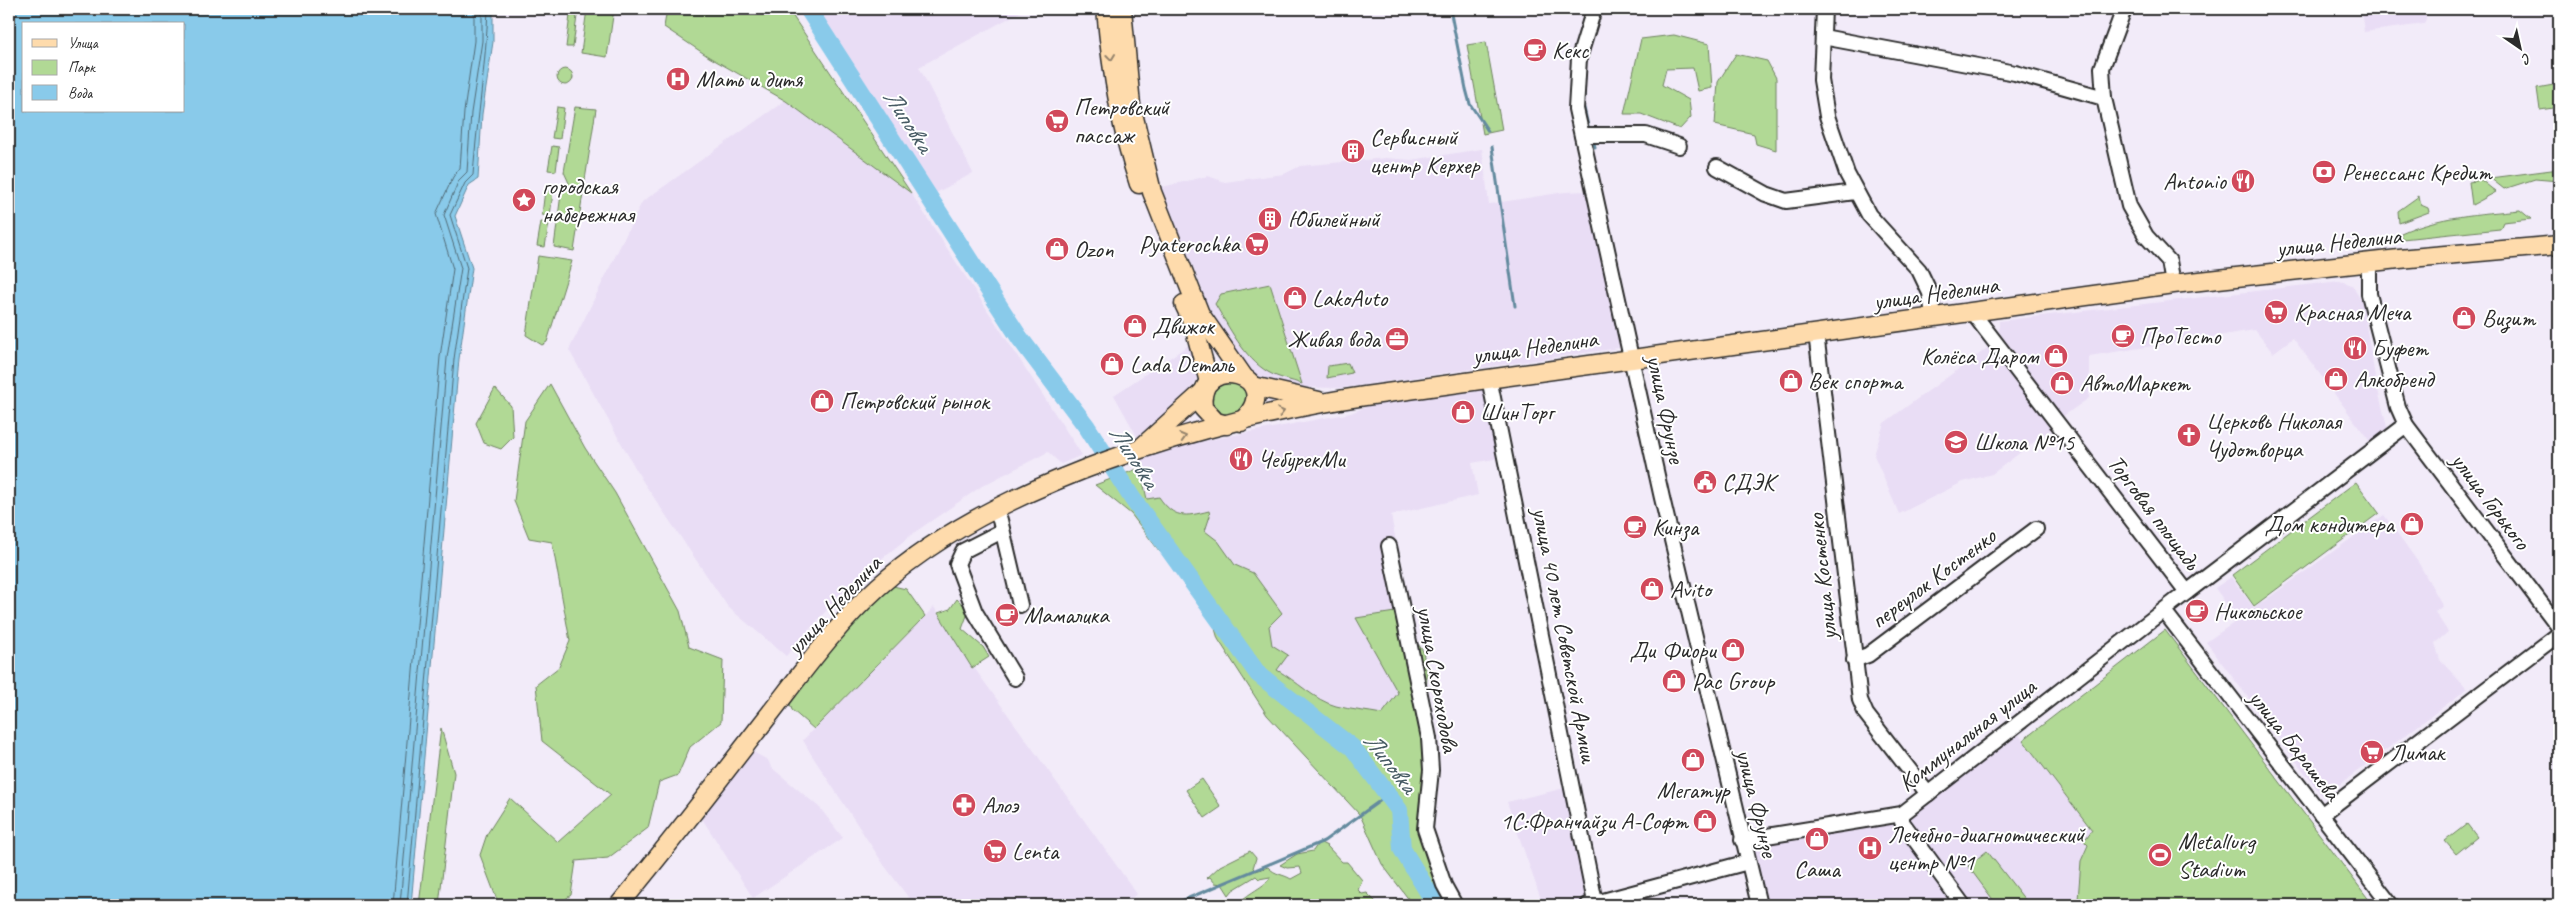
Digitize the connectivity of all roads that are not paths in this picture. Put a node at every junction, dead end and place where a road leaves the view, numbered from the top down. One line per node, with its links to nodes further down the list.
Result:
1 (1106, 9): 21 (main road, one-way to 21)
2 (1122, 9): 20 (main road)
3 (1594, 9): 8 (street, улица Фрунзе)
4 (1824, 9): 6 (street)
5 (2124, 9): 7 (street)
6 (1823, 38): 7 (street); 11 (street)
7 (2104, 98): 14 (street)
8 (1582, 135): 9 (street); 18 (street, улица Фрунзе)
9 (1679, 146)
10 (1717, 167): 11 (street)
11 (1855, 192): 16 (street)
12 (2559, 245): 13 (main road, улица Неделина)
13 (2369, 263): 14 (main road, улица Неделина); 24 (street, улица Горького)
14 (2173, 284): 15 (main road, улица Неделина)
15 (1972, 312): 16 (main road, улица Неделина); 30 (street, Торговая площадь)
16 (1933, 317): 17 (main road, улица Неделина)
17 (1816, 333): 18 (main road, улица Неделина); 35 (street, улица Костенко)
18 (1633, 357): 19 (main road, улица Неделина); 40 (street, улица Фрунзе)
19 (1489, 378): 22 (main road, улица Неделина); 43 (street, улица 40 лет Советской Армии)
20 (1248, 381): 21 (main road); 22 (main road); 23 (main road)
21 (1206, 387): 23 (main road); 25 (main road)
22 (1322, 402): 23 (main road, улица Неделина, one-way to 22)
23 (1234, 423): 25 (main road, улица Неделина, one-way to 23)
24 (2406, 425): 30 (street, Торговая площадь); 33 (street, улица Горького)
25 (1138, 450): 26 (main road, улица Неделина)
26 (995, 510): 28 (street); 42 (main road, улица Неделина)
27 (2036, 529): 35 (street, переулок Костенко)
28 (1002, 531): 31 (street); 36 (street)
29 (1389, 546): 46 (street, улица Скороходова)
30 (2187, 592): 32 (street, Коммунальная улица)
31 (1020, 605)
32 (2164, 611): 37 (street, Коммунальная улица); 39 (street, улица Барашева)
33 (2559, 627)
34 (2559, 634): 39 (street)
35 (1854, 660): 37 (street, улица Костенко)
36 (1015, 678)
37 (1928, 794): 38 (street, Коммунальная улица)
38 (1902, 814): 40 (street, Коммунальная улица); 48 (street)
39 (2321, 814): 49 (street, улица Барашева)
40 (1742, 840): 41 (street, улица Фрунзе)
41 (1748, 862): 43 (street); 47 (street, улица Фрунзе)
42 (636, 884): 44 (main road); 45 (main road)
43 (1592, 904)
44 (619, 905)
45 (625, 905)
46 (1455, 905)
47 (1758, 905)
48 (1963, 905)
49 (2391, 905)

